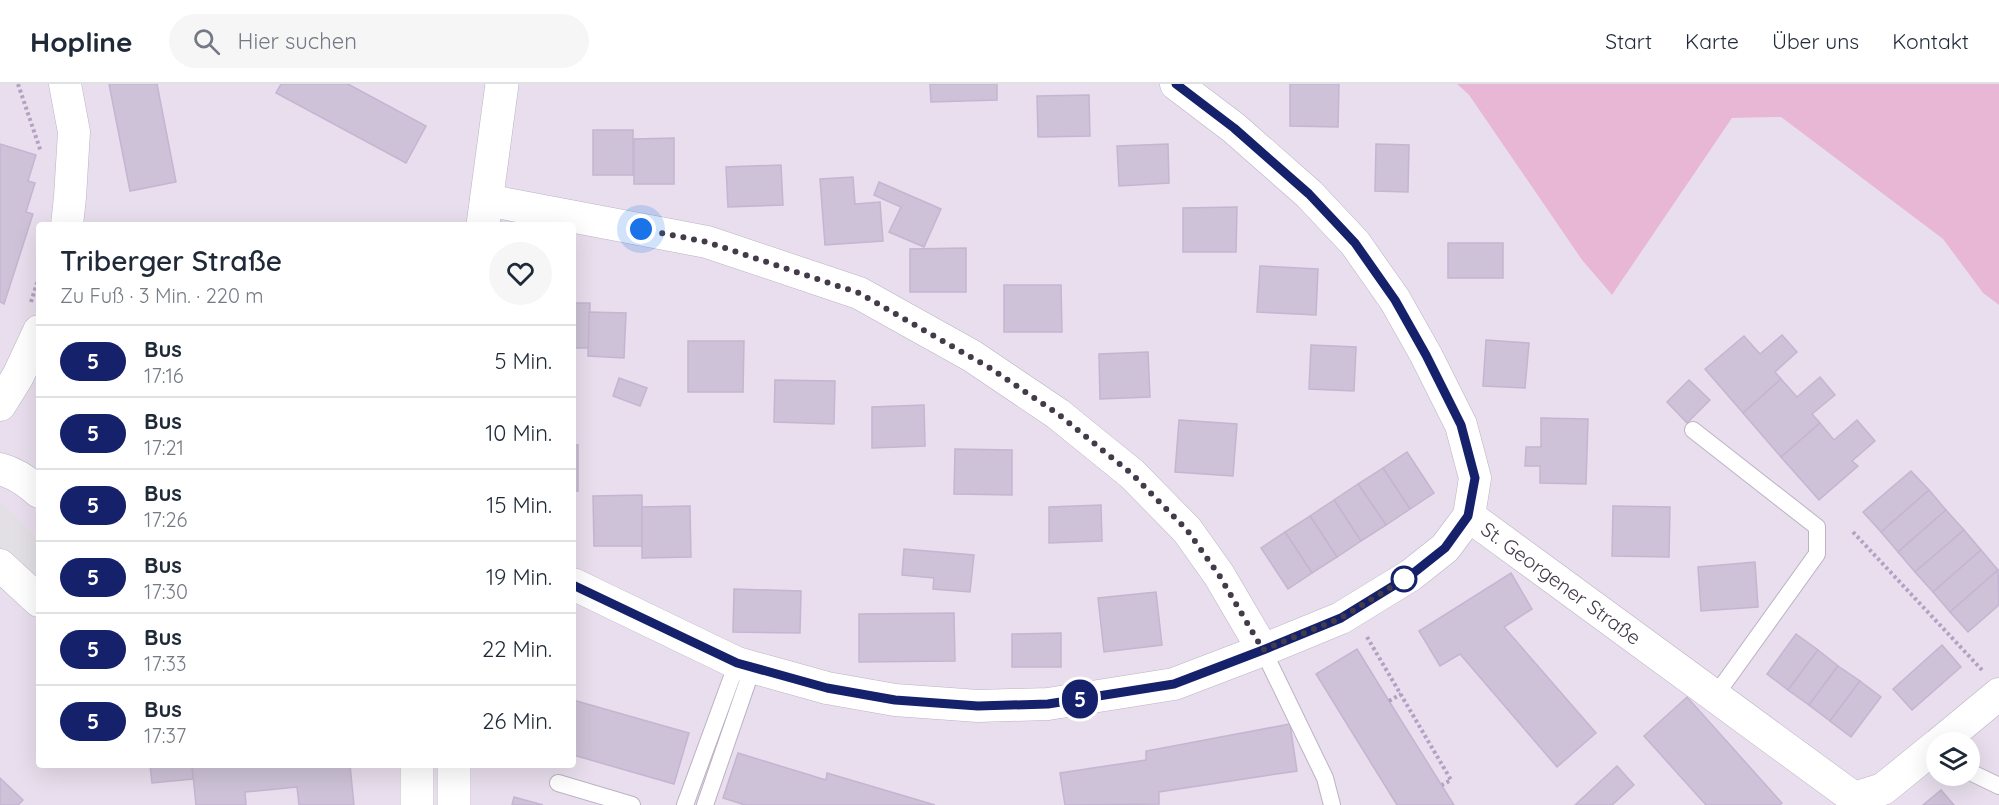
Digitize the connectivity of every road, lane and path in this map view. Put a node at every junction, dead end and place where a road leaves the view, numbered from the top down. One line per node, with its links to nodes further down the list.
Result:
1 (18, 84): 5 (path)
2 (65, 84): 7 (street)
3 (502, 84): 6 (street)
4 (1176, 84): 15 (street, St. Georgener Straße)
5 (43, 159)
6 (484, 213): 8 (street)
7 (67, 222)
8 (553, 222)
9 (576, 225): 21 (street)
10 (36, 337): 11 (street)
11 (0, 405)
12 (1693, 430): 25 (lane)
13 (0, 469): 14 (street)
14 (36, 489)
15 (1468, 516): 20 (street); 25 (street, St. Georgener Straße)
16 (1854, 532): 23 (path)
17 (0, 565): 19 (street)
18 (576, 586): 22 (street)
19 (36, 598)
20 (1352, 611): 21 (street); 24 (path)
21 (1263, 650): 22 (street); 40 (lane)
22 (745, 666): 38 (lane); 39 (lane)
23 (1991, 682): 27 (street, St. Georgener Straße)
24 (1401, 694): 26 (path); 33 (path)
25 (1715, 696): 28 (street, St. Georgener Straße)
26 (1389, 701)
27 (1950, 732)
28 (1926, 757)
29 (417, 768): 35 (street)
30 (454, 768): 36 (street)
31 (1980, 777): 34 (lane)
32 (558, 783): 37 (lane)
33 (1442, 785)
34 (1999, 786)
35 (417, 805)
36 (454, 805)
37 (632, 805)
38 (685, 805)
39 (705, 805)
40 (1332, 805)

